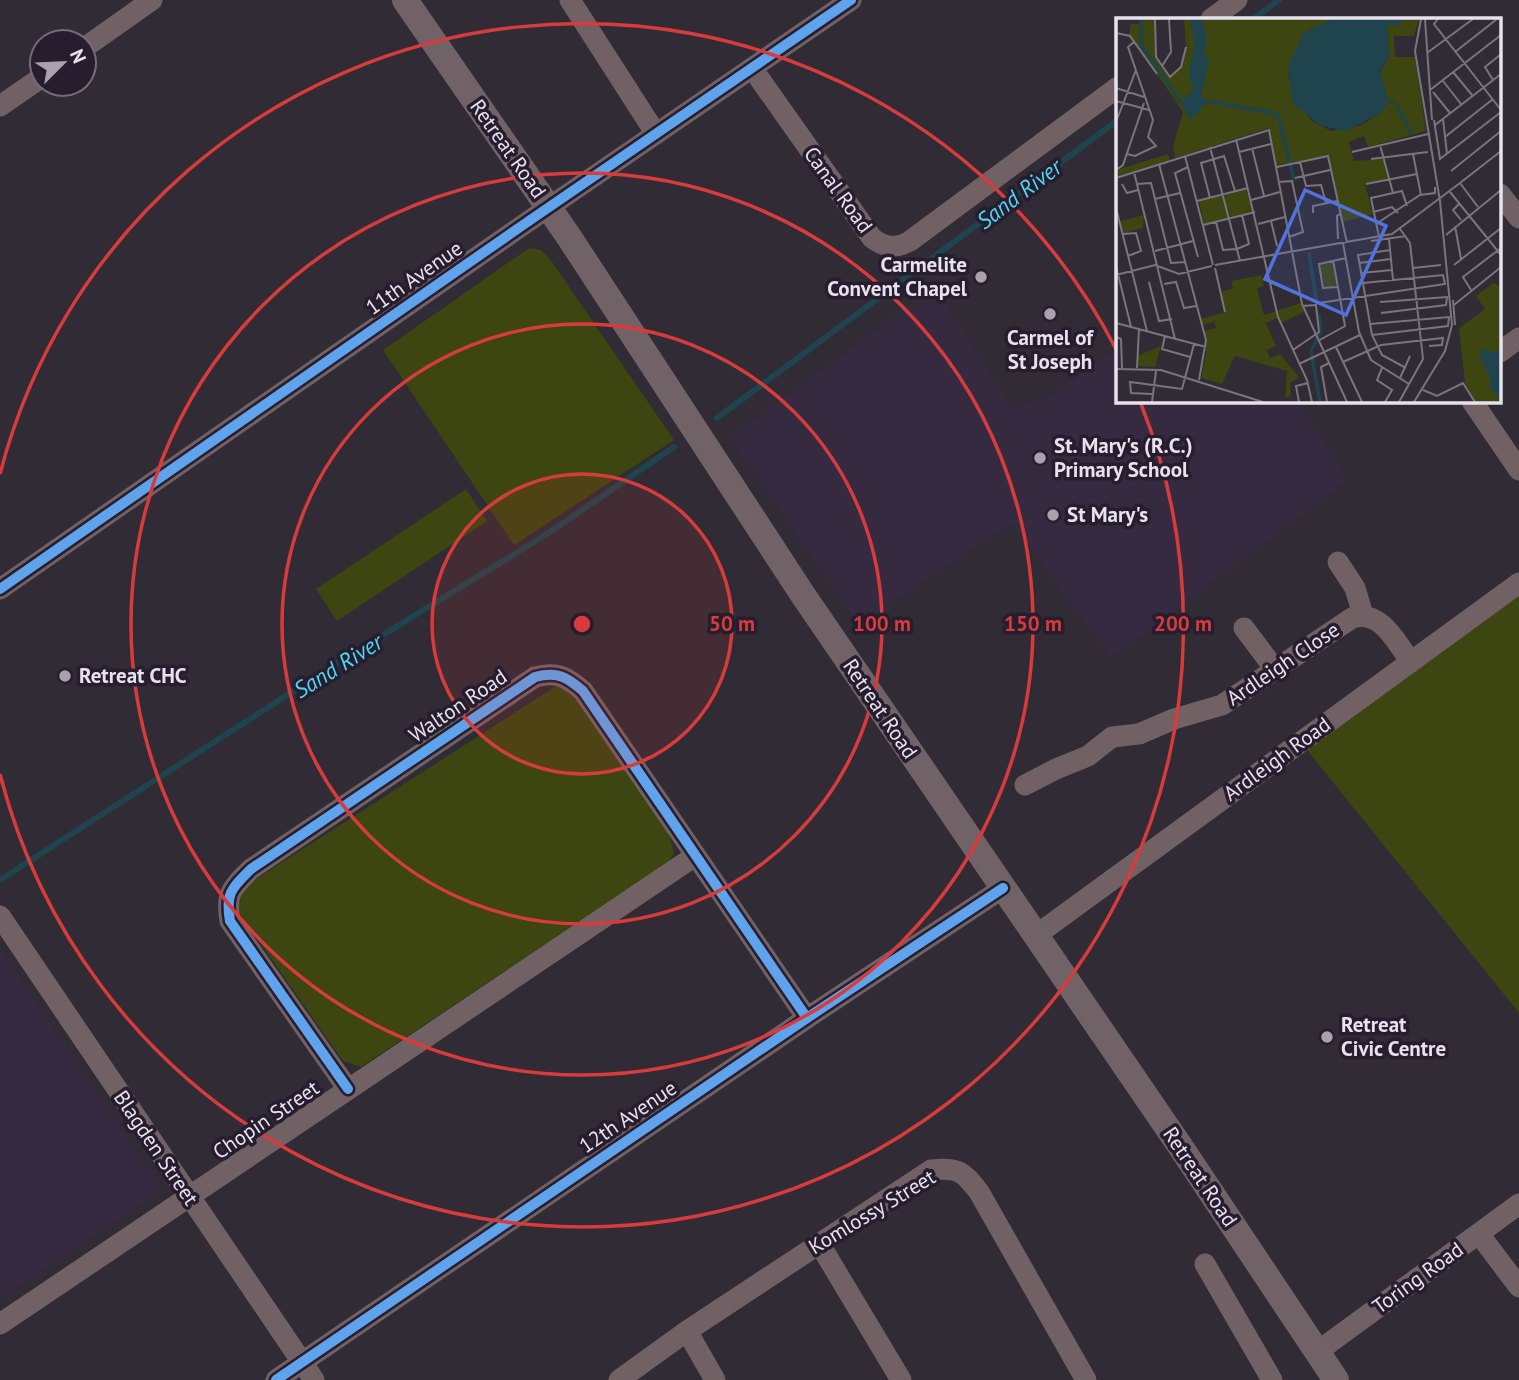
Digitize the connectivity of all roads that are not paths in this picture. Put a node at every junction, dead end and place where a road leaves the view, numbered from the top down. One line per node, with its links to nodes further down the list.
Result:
1 (152, 0): 7 (street)
2 (405, 0): 14 (main road, Retreat Road)
3 (570, 0): 12 (street)
4 (851, 0): 8 (street, 11th Avenue)
5 (1237, 0): 6 (street)
6 (1212, 18)
7 (98, 38)
8 (752, 68): 10 (street, Canal Road); 12 (street, 11th Avenue)
9 (28, 87): 11 (street)
10 (1116, 89)
11 (0, 106)
12 (656, 134): 14 (street, 11th Avenue)
13 (1502, 197): 15 (street)
14 (548, 208): 22 (street, 11th Avenue); 29 (main road, Retreat Road)
15 (1519, 219)
16 (1519, 338): 17 (street)
17 (1502, 351)
18 (1473, 402): 19 (street)
19 (1519, 470)
20 (1338, 562): 23 (street)
21 (1519, 583): 25 (street, Ardleigh Road)
22 (0, 589)
23 (1363, 615): 25 (street, Ardleigh Close); 26 (street, Ardleigh Close)
24 (1244, 628): 26 (street)
25 (1410, 662): 31 (street, Ardleigh Road)
26 (1275, 668): 27 (street, Ardleigh Close)
27 (1025, 785)
28 (695, 856): 32 (street, Walton Road); 33 (street, Chopin Street); 33 (street, Walton Road)
29 (1003, 888): 31 (main road, Retreat Road); 32 (street, 12th Avenue)
30 (0, 916): 34 (street, Blagden Street)
31 (1035, 936): 42 (main road, Retreat Road)
32 (807, 1018): 43 (street, 12th Avenue)
33 (348, 1089): 34 (street, Chopin Street)
34 (188, 1196): 40 (street, Chopin Street); 43 (street, Blagden Street)
35 (1519, 1204): 36 (street, Toring Road)
36 (1479, 1234): 39 (street); 42 (street, Toring Road)
37 (819, 1243): 41 (street, Komlossy Street); 47 (street); 48 (street, Komlossy Street)
38 (1205, 1264): 49 (street)
39 (1519, 1287)
40 (0, 1324)
41 (687, 1331): 45 (street, Komlossy Street); 46 (street)
42 (1317, 1352): 50 (main road, Retreat Road)
43 (307, 1372): 44 (street, 12th Avenue)
44 (276, 1380)
45 (619, 1380)
46 (715, 1380)
47 (901, 1380)
48 (1086, 1380)
49 (1272, 1380)
50 (1336, 1380)

